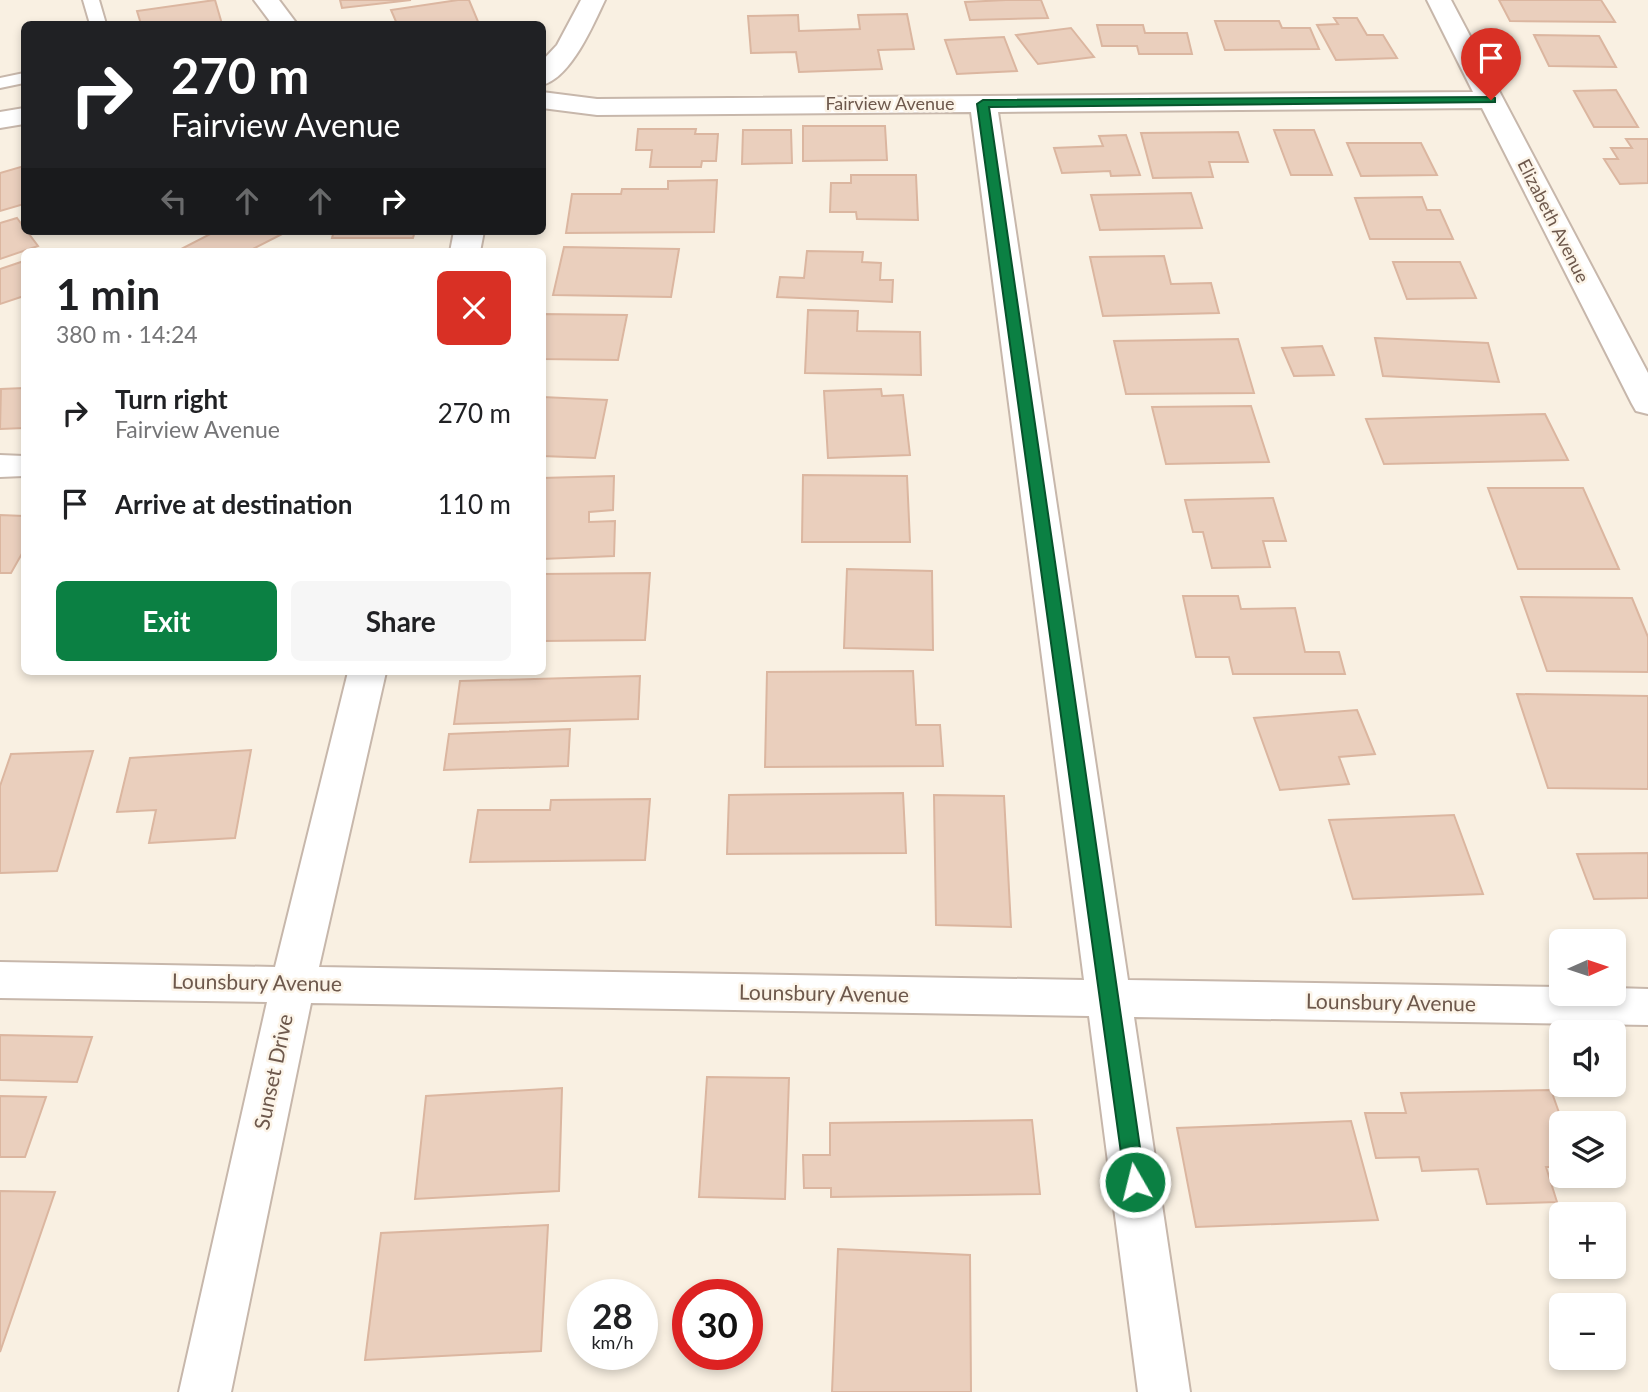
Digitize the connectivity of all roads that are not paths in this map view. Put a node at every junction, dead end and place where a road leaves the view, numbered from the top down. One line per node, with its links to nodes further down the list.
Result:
1 (91, 0): 5 (lane)
2 (266, 0): 6 (street)
3 (593, 0): 7 (street)
4 (1439, 0): 10 (street, Elizabeth Avenue)
5 (97, 21)
6 (282, 21)
7 (546, 73)
8 (21, 79): 9 (lane)
9 (0, 83)
10 (1491, 100): 12 (street, Fairview Avenue); 15 (street, Elizabeth Avenue)
11 (546, 101): 12 (street, Fairview Avenue)
12 (983, 104): 21 (street)
13 (21, 116): 14 (street)
14 (0, 120)
15 (1648, 404)
16 (0, 466): 17 (street)
17 (21, 466)
18 (366, 675): 20 (street, Sunset Drive)
19 (0, 980): 20 (street, Lounsbury Avenue)
20 (293, 983): 21 (street, Lounsbury Avenue); 23 (street, Sunset Drive)
21 (1111, 999): 22 (street, Lounsbury Avenue); 24 (street)
22 (1648, 1007)
23 (205, 1392)
24 (1164, 1392)

